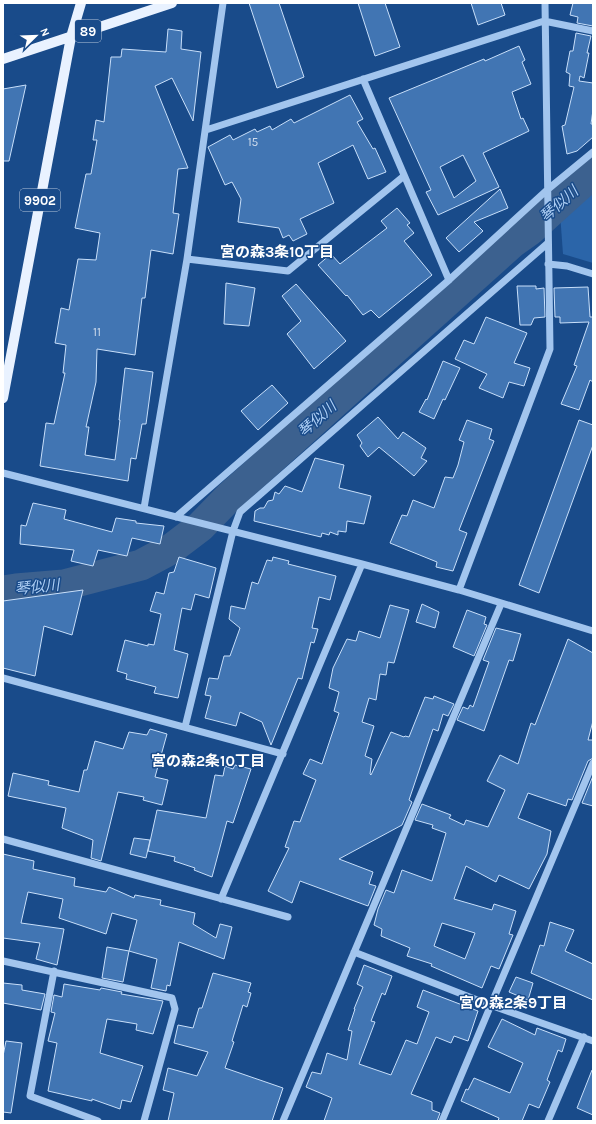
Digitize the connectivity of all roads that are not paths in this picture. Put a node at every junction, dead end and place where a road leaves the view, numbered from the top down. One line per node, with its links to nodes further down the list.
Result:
1 (80, 3): 7 (main road, 9902)
2 (172, 3): 7 (main road, 89)
3 (223, 3): 10 (street)
4 (545, 3): 5 (street)
5 (544, 21): 6 (street); 9 (street); 13 (street)
6 (593, 31)
7 (71, 37): 8 (main road, 89); 19 (main road, 9902)
8 (3, 59)
9 (363, 79): 10 (street); 12 (street)
10 (206, 130): 15 (street)
11 (593, 152): 13 (street)
12 (404, 176): 15 (street); 18 (street)
13 (547, 190): 14 (street); 18 (street)
14 (548, 243): 16 (street); 23 (street)
15 (186, 259): 21 (street)
16 (548, 264): 17 (street); 25 (street)
17 (593, 274)
18 (449, 280): 22 (street)
19 (3, 398)
20 (3, 473): 21 (street)
21 (144, 508): 22 (street)
22 (176, 517): 23 (street)
23 (232, 531): 24 (street); 29 (street)
24 (362, 564): 25 (street); 30 (street)
25 (459, 590): 26 (street)
26 (501, 604): 27 (street); 35 (street)
27 (593, 631)
28 (3, 678): 29 (street)
29 (185, 727): 30 (street)
30 (283, 754): 33 (street)
31 (593, 763): 38 (street)
32 (3, 839): 33 (street)
33 (221, 899): 34 (street)
34 (288, 917)
35 (354, 952): 38 (street); 43 (street)
36 (3, 961): 37 (street)
37 (54, 971): 41 (street); 42 (street)
38 (490, 1005): 39 (street); 44 (street)
39 (584, 1037): 40 (street); 45 (street)
40 (593, 1041)
41 (98, 1121)
42 (144, 1121)
43 (283, 1121)
44 (442, 1121)
45 (548, 1121)

